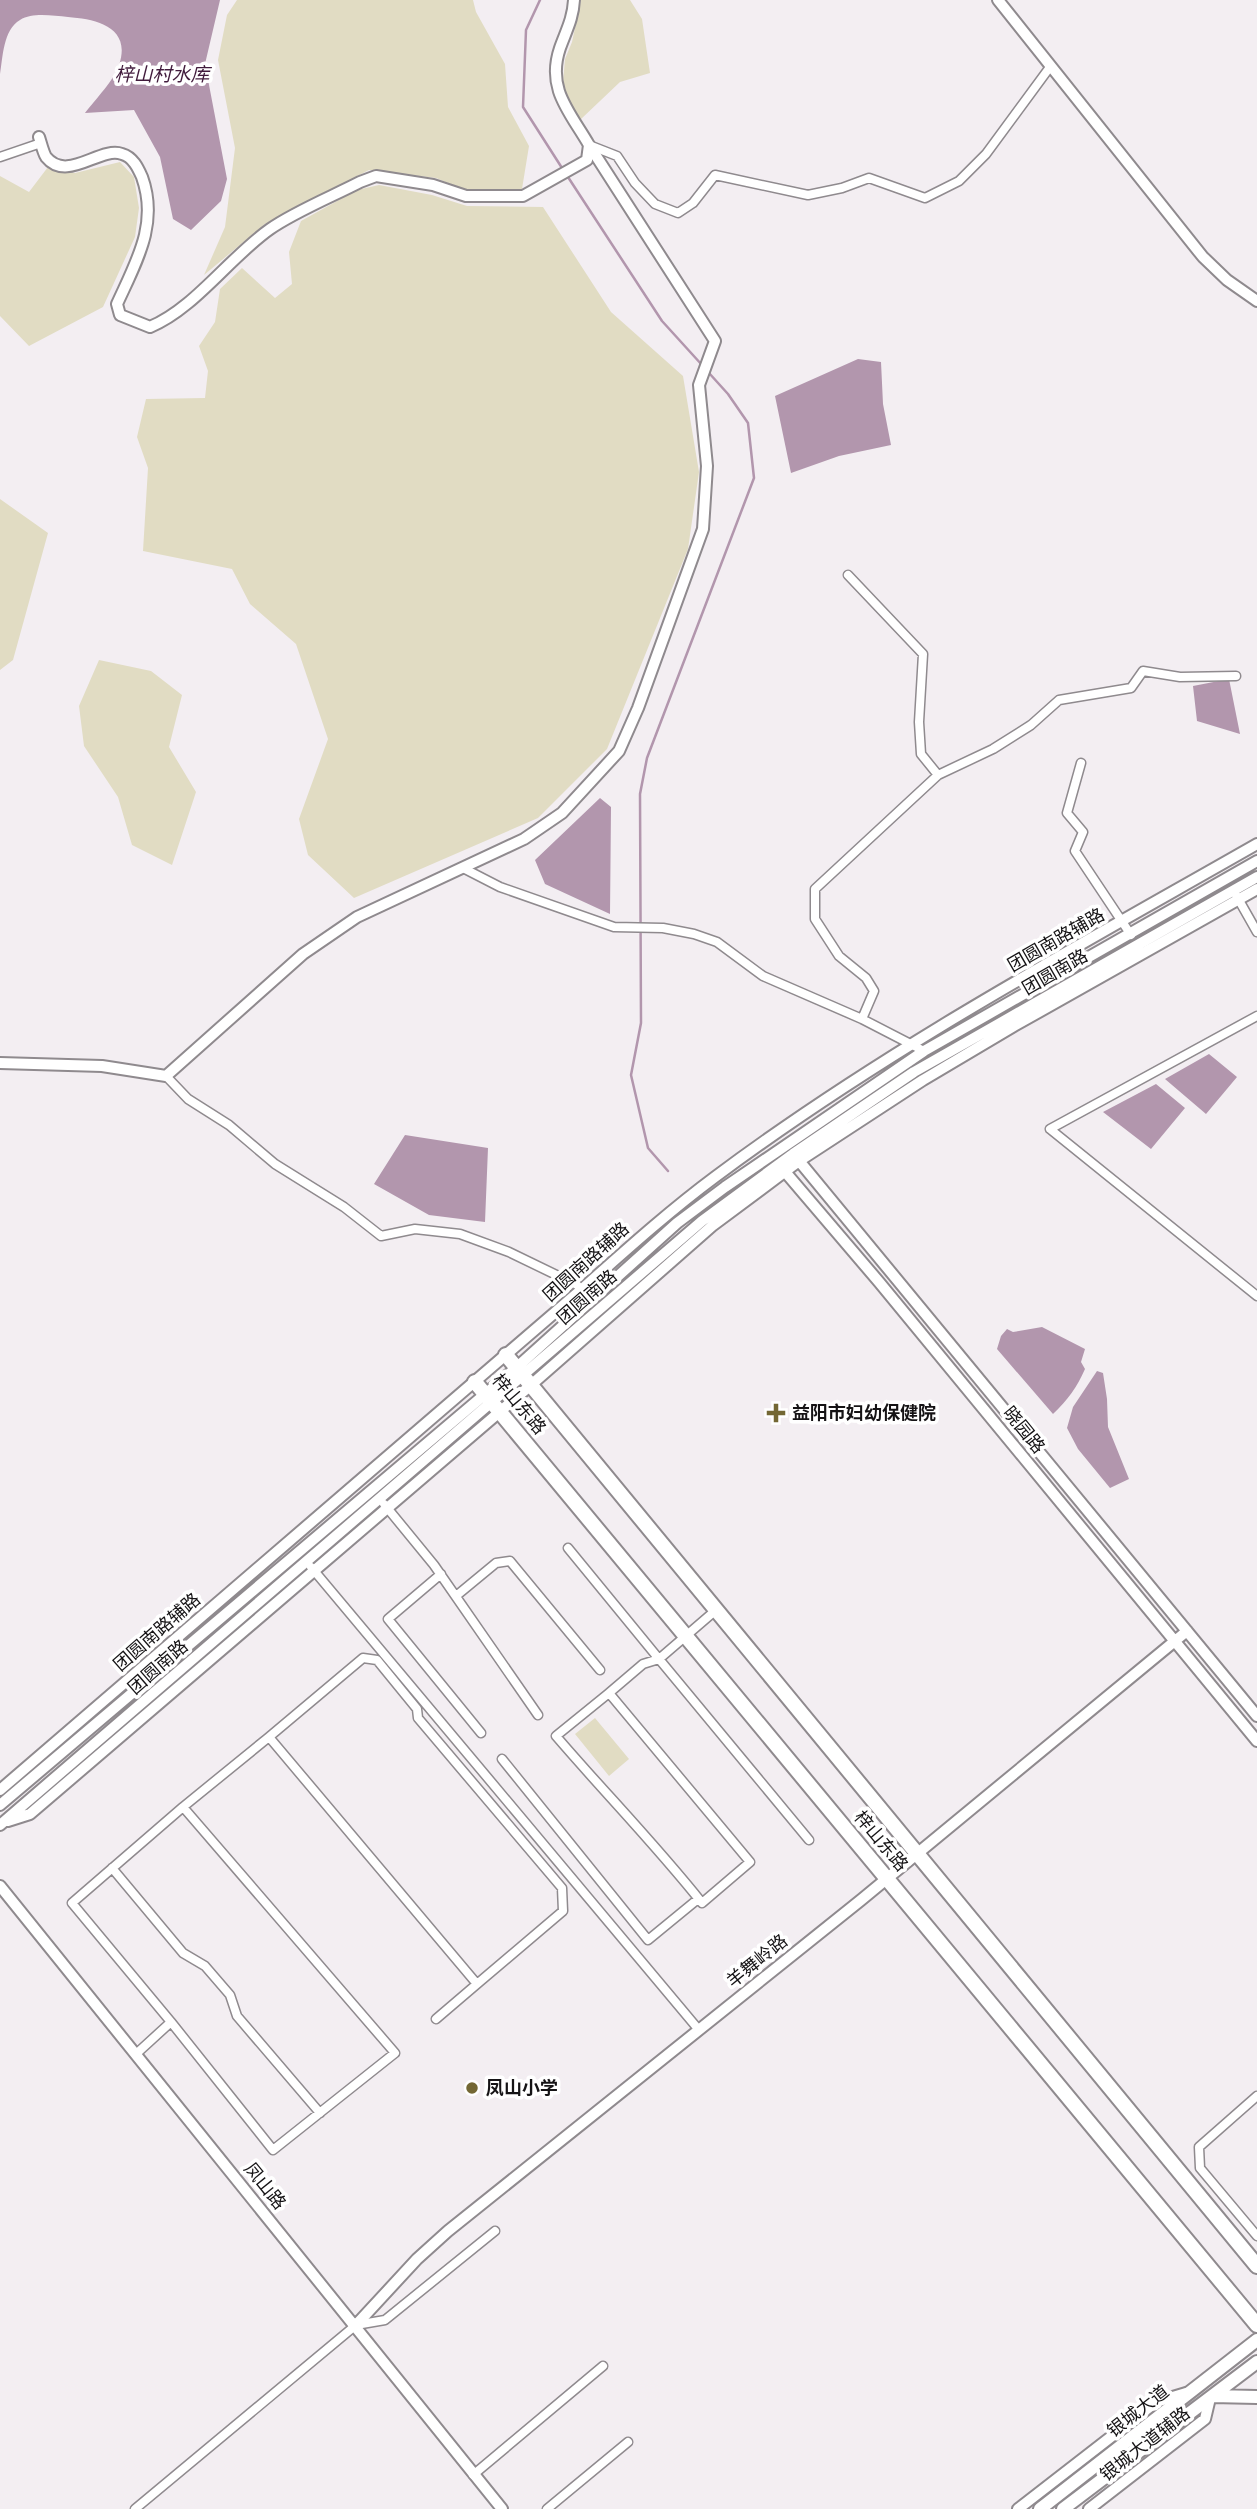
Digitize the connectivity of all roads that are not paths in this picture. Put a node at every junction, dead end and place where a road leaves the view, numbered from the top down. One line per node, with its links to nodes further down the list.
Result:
1 (574, 0): 5 (street)
2 (998, 0): 3 (street)
3 (1050, 66): 5 (street); 7 (street)
4 (40, 140): 5 (street); 6 (street)
5 (589, 145): 14 (street)
6 (0, 156)
7 (1257, 301)
8 (848, 575): 11 (street)
9 (1236, 676): 11 (street)
10 (1081, 763): 18 (street)
11 (938, 775): 22 (street)
12 (1257, 844): 18 (street, 团圆南路辅路)
13 (1257, 861): 20 (street, 团圆南路)
14 (463, 867): 22 (street); 26 (street)
15 (1257, 877): 17 (street, 团圆南路)
16 (1257, 889): 17 (street)
17 (1236, 895): 19 (street); 31 (street, 团圆南路)
18 (1122, 922): 20 (street); 23 (street, 团圆南路辅路)
19 (1257, 932)
20 (1130, 935): 24 (street, 团圆南路)
21 (1257, 1016): 36 (street)
22 (862, 1018): 23 (street)
23 (910, 1044): 24 (street); 27 (street, 团圆南路辅路)
24 (924, 1051): 29 (street, 团圆南路)
25 (0, 1063): 26 (street)
26 (166, 1076): 35 (street)
27 (777, 1132): 28 (street, 团圆南路辅路); 29 (street, 晓园路)
28 (764, 1142): 30 (street, 晓园路); 35 (street, 团圆南路辅路)
29 (786, 1144): 30 (street, 团圆南路); 31 (street, 晓园路)
30 (772, 1153): 32 (street, 晓园路); 37 (street, 团圆南路)
31 (796, 1157): 32 (street, 团圆南路); 48 (street, 晓园路)
32 (782, 1168): 33 (street); 34 (street, 团圆南路); 50 (street, 晓园路)
33 (712, 1226): 34 (street); 39 (street)
34 (684, 1236): 39 (street, 团圆南路)
35 (581, 1290): 37 (street); 38 (street, 团圆南路辅路)
36 (1257, 1296)
37 (591, 1301): 39 (street, 团圆南路)
38 (506, 1355): 39 (highway, 梓山东路); 40 (street, 团圆南路辅路)
39 (524, 1376): 41 (street); 41 (street, 团圆南路); 47 (highway, 梓山东路)
40 (475, 1382): 41 (highway, 梓山东路); 60 (street, 团圆南路辅路)
41 (493, 1402): 42 (street, 团圆南路); 49 (highway, 梓山东路); 61 (street, 团圆南路)
42 (384, 1503): 44 (street, 团圆南路); 45 (street)
43 (568, 1548): 51 (street)
44 (311, 1566): 63 (street, 团圆南路); 74 (street)
45 (441, 1574): 46 (street); 56 (street)
46 (456, 1596): 52 (street); 54 (street)
47 (716, 1609): 49 (street); 65 (highway, 梓山东路)
48 (1187, 1631): 50 (street, 羊舞岭路); 55 (street, 晓园路)
49 (686, 1636): 51 (street); 67 (highway, 梓山东路)
50 (1175, 1642): 58 (street, 晓园路); 65 (street, 羊舞岭路)
51 (659, 1659): 53 (street); 64 (street)
52 (600, 1670)
53 (609, 1693): 70 (street); 70 (street)
54 (538, 1716)
55 (1257, 1716)
56 (481, 1733)
57 (269, 1737): 62 (street); 71 (street); 71 (street)
58 (1257, 1741)
59 (502, 1759): 70 (street)
60 (0, 1790)
61 (0, 1805)
62 (183, 1807): 66 (street); 77 (street)
63 (1, 1824)
64 (808, 1840)
65 (917, 1854): 67 (street, 羊舞岭路); 80 (highway, 梓山东路)
66 (112, 1868): 73 (street); 77 (street)
67 (887, 1879): 74 (street, 羊舞岭路); 82 (highway, 梓山东路)
68 (0, 1886): 69 (street, 凤山路)
69 (5, 1896): 75 (street, 凤山路)
70 (698, 1899)
71 (477, 1984): 72 (street)
72 (436, 2020)
73 (171, 2022): 75 (street); 77 (street)
74 (699, 2030): 81 (street, 羊舞岭路)
75 (136, 2054): 81 (street, 凤山路)
76 (1257, 2096): 79 (street)
77 (320, 2113)
78 (495, 2231): 81 (street)
79 (1257, 2236)
80 (1257, 2266)
81 (356, 2325): 90 (street, 凤山路); 91 (street)
82 (1257, 2325)
83 (1257, 2340): 86 (main road, 银城大道)
84 (1257, 2362): 87 (main road, 银城大道)
85 (603, 2366): 90 (street)
86 (1189, 2393): 94 (street, 银城大道辅路); 95 (main road, 银城大道)
87 (1211, 2397): 88 (main road); 96 (main road, 银城大道); 97 (street, 银城大道辅路)
88 (1257, 2398)
89 (628, 2442): 93 (street)
90 (473, 2474): 92 (street, 凤山路)
91 (135, 2509)
92 (502, 2509)
93 (547, 2509)
94 (1018, 2509)
95 (1040, 2509)
96 (1063, 2509)
97 (1089, 2509)

